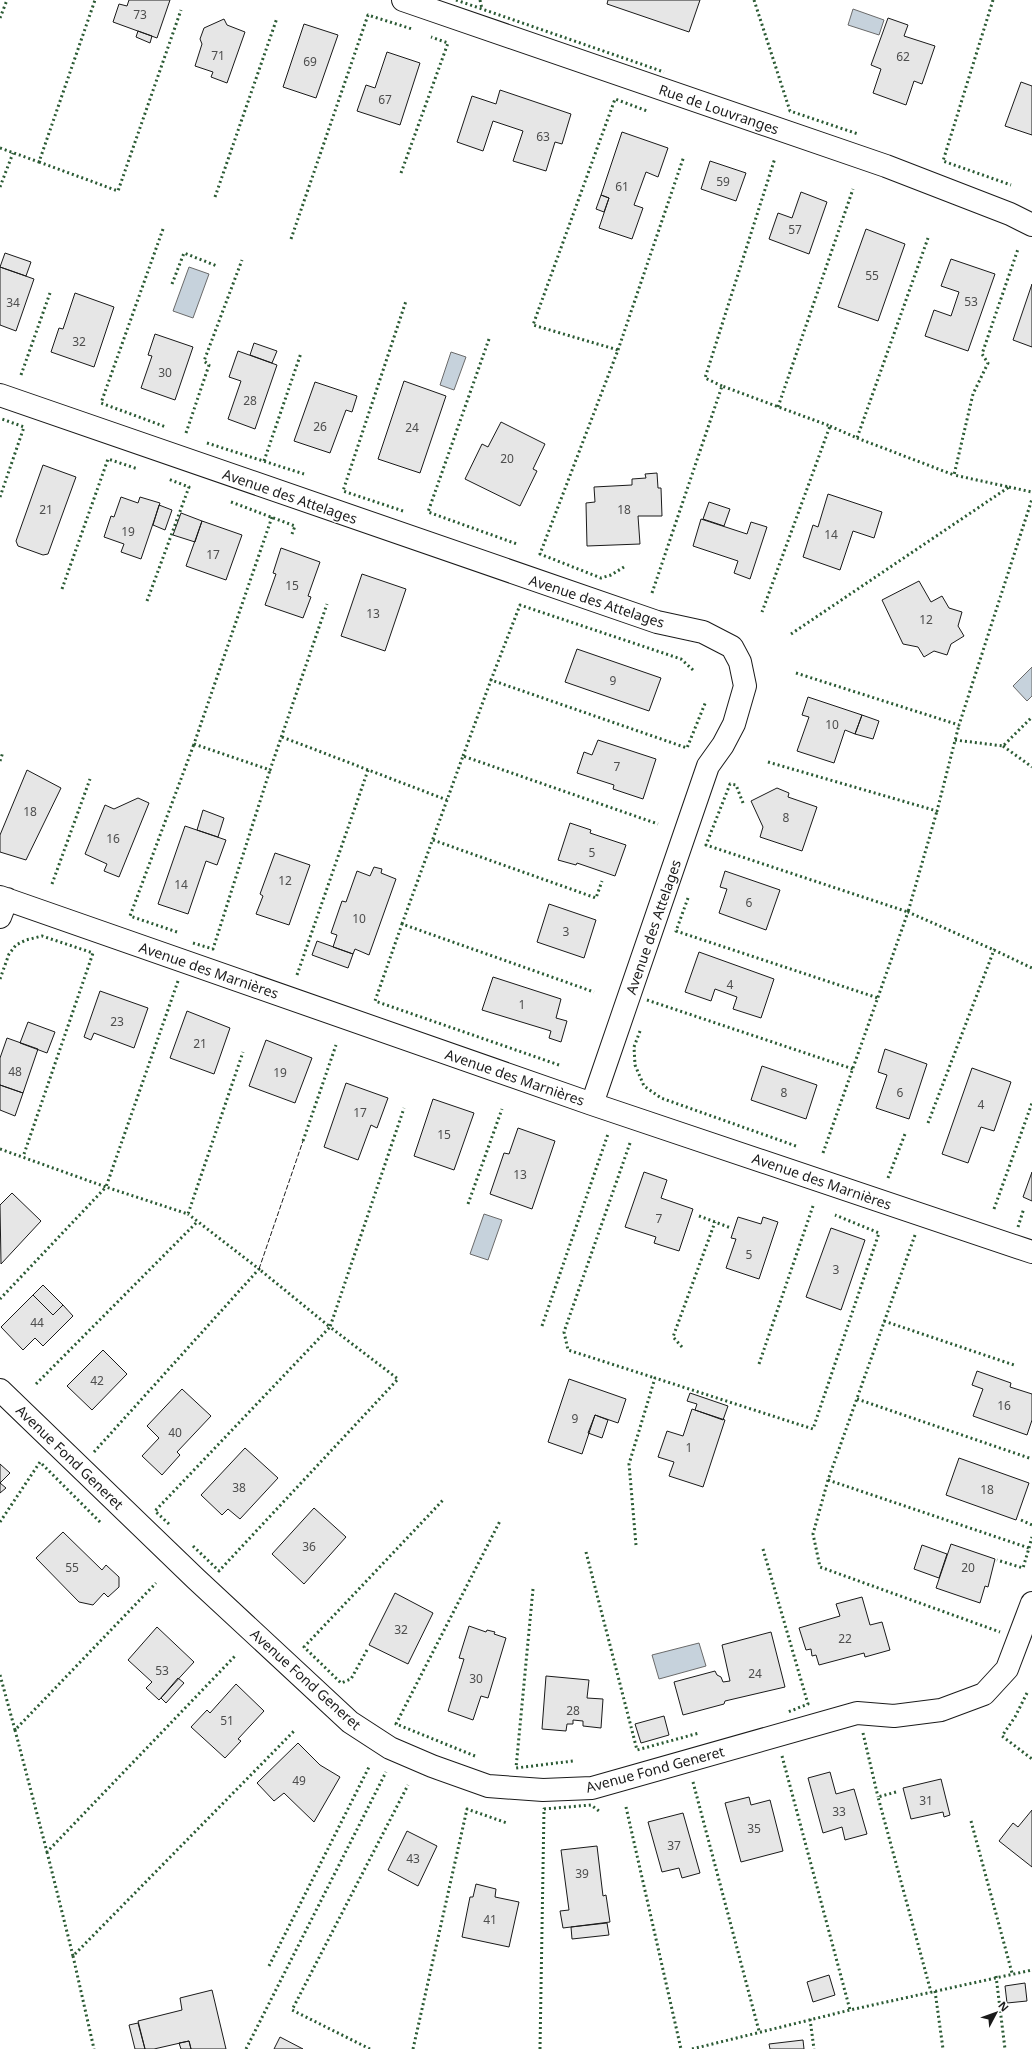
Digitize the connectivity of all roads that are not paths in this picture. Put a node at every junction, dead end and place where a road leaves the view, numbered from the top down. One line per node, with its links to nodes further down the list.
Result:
1 (403, 0): 2 (street, Rue de Louvranges)
2 (1032, 225)
3 (0, 395): 5 (street, Avenue des Attelages)
4 (2, 904): 5 (street, Avenue des Marnières)
5 (592, 1104): 6 (street, Avenue des Marnières)
6 (1032, 1252)
7 (0, 1390): 8 (street, Avenue Fond Generet)
8 (1032, 1603)

